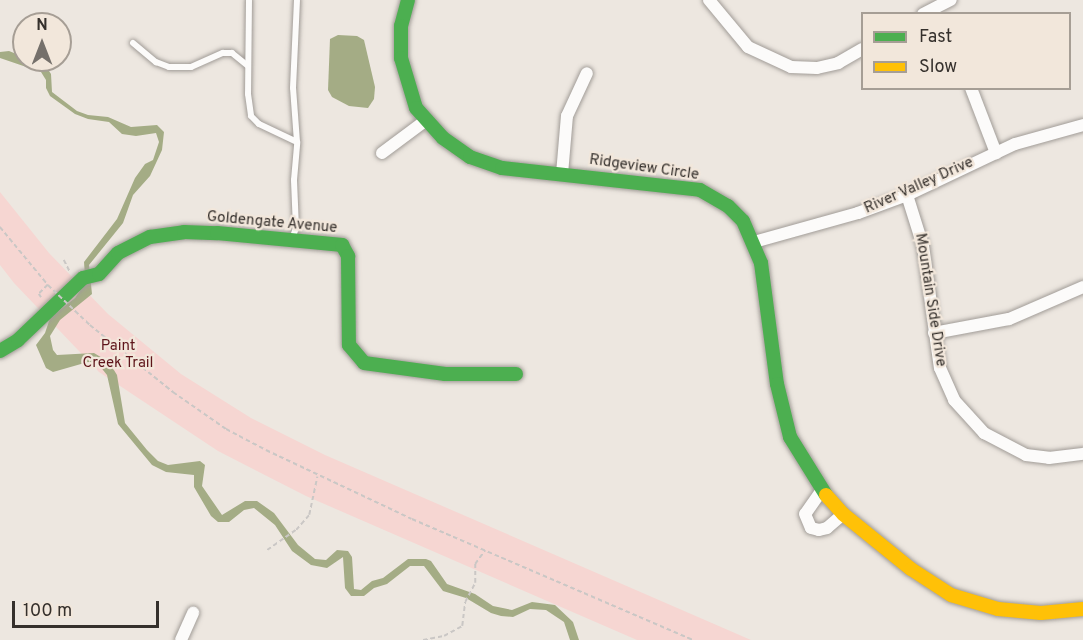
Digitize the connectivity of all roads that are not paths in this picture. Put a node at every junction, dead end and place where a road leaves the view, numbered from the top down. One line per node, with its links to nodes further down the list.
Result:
1 (249, 0): 9 (lane)
2 (297, 0): 14 (lane)
3 (408, 0): 12 (street, Ridgeview Circle)
4 (709, 0): 8 (street)
5 (951, 0): 6 (street)
6 (940, 9)
7 (133, 44): 9 (lane)
8 (861, 50)
9 (248, 66): 14 (lane)
10 (587, 73): 17 (street)
11 (971, 90): 16 (street)
12 (424, 121): 15 (street); 17 (street, Ridgeview Circle)
13 (1083, 125): 16 (street, River Valley Drive)
14 (297, 142): 19 (lane)
15 (382, 153)
16 (996, 153): 18 (street, River Valley Drive)
17 (562, 174): 20 (street, Ridgeview Circle)
18 (907, 195): 20 (street, River Valley Drive); 22 (street, Mountain Side Drive)
19 (291, 240): 23 (street, Goldengate Avenue); 24 (street, Goldengate Avenue)
20 (754, 242): 26 (street, Ridgeview Circle)
21 (1083, 287): 22 (street)
22 (934, 333): 25 (street, Mountain Side Drive)
23 (0, 351)
24 (516, 374)
25 (1083, 454)
26 (822, 490): 27 (street, Ridgeview Circle); 27 (street)
27 (843, 514): 28 (street, Ridgeview Circle)
28 (1083, 609)
29 (193, 613): 30 (street)
30 (181, 640)

